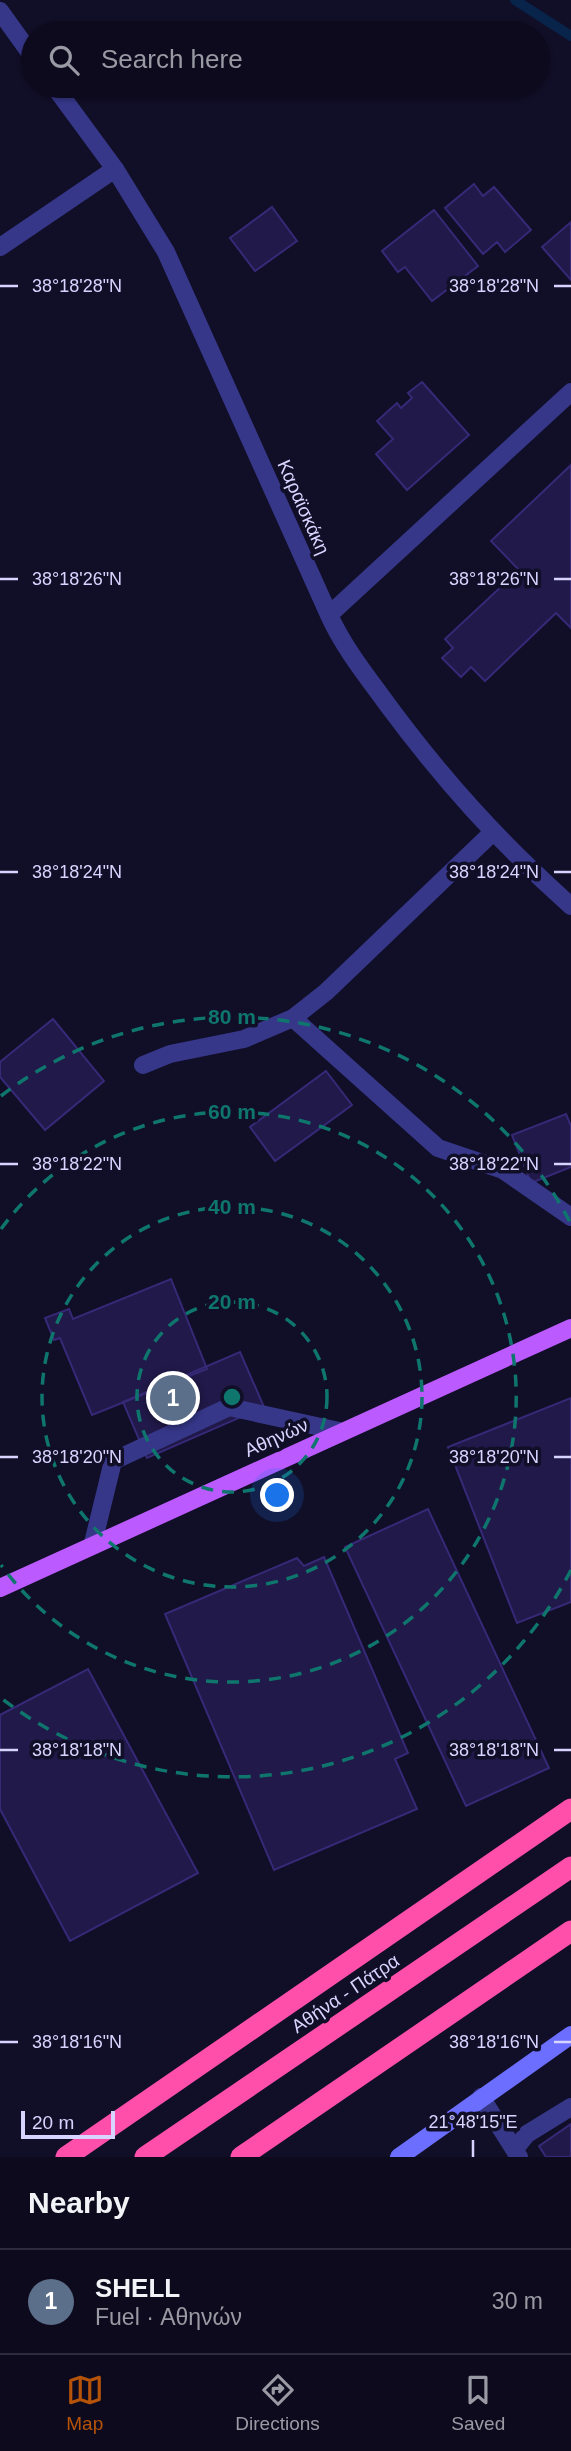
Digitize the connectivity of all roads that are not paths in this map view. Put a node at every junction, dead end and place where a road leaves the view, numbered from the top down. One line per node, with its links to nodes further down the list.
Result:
1 (2, 19): 2 (street)
2 (21, 42)
3 (63, 98): 4 (street, Καραϊσκάκη)
4 (115, 169): 5 (street); 7 (street, Καραϊσκάκη)
5 (0, 247)
6 (571, 392): 7 (street)
7 (329, 615): 8 (street, Καραϊσκάκη)
8 (492, 833): 9 (street, Καραϊσκάκη); 10 (street)
9 (571, 906)
10 (293, 1018): 11 (street); 12 (street)
11 (144, 1065)
12 (571, 1217)
13 (571, 1328): 14 (main road, Αθηνών)
14 (339, 1432): 15 (main road, Αθηνών); 15 (street)
15 (93, 1543): 16 (main road, Αθηνών)
16 (1, 1586)
17 (571, 1810): 24 (highway)
18 (571, 1867): 25 (highway, Αθήνα - Πάτρα)
19 (571, 1931): 26 (highway)
20 (571, 2035): 21 (street)
21 (481, 2097): 23 (street); 27 (street)
22 (571, 2107): 23 (street)
23 (517, 2153)
24 (66, 2157)
25 (145, 2157)
26 (241, 2157)
27 (399, 2157)

